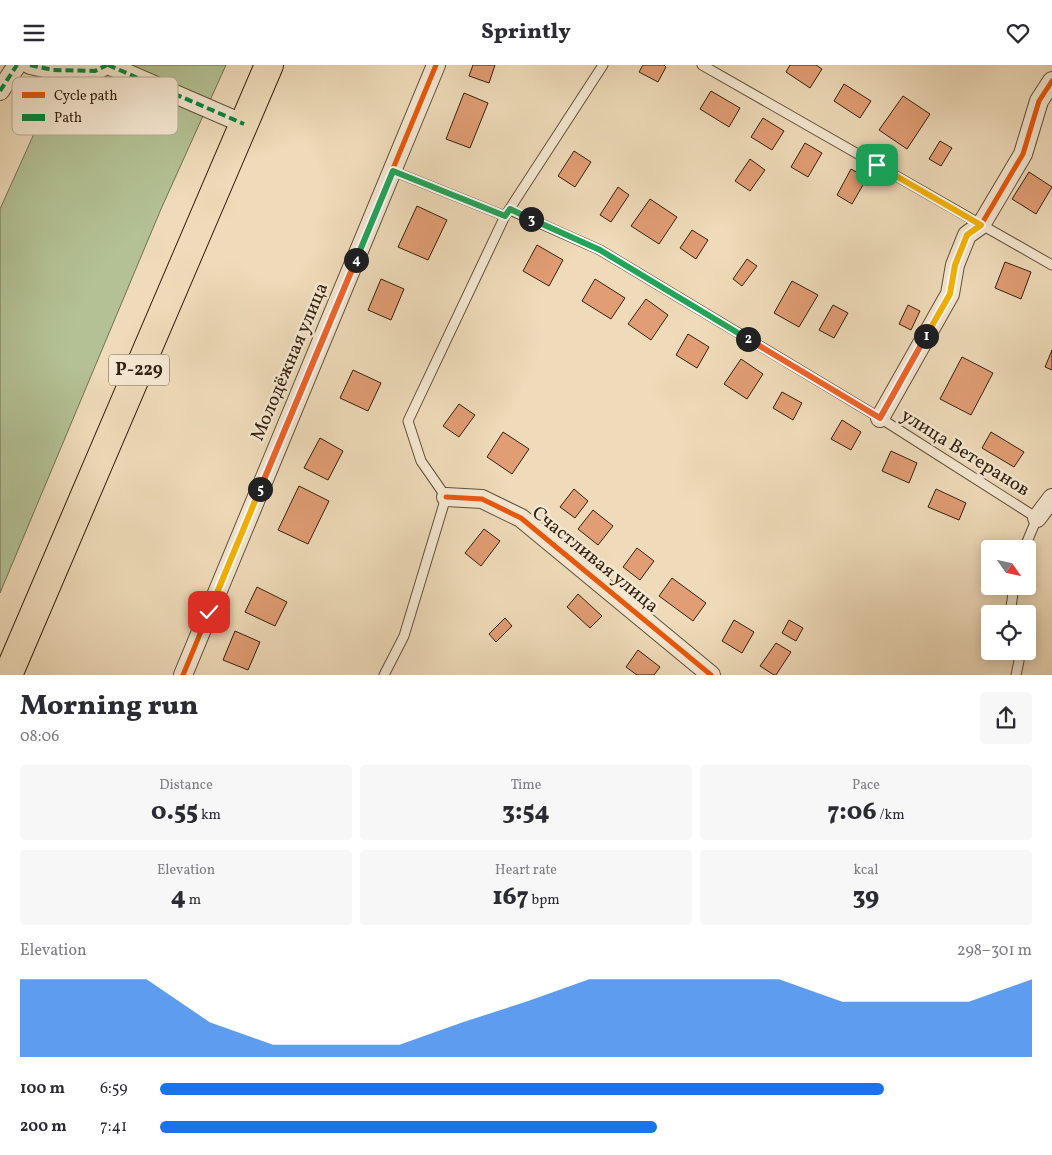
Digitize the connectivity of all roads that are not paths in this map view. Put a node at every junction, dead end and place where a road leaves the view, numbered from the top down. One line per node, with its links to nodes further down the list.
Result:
1 (17, 65): 10 (street)
2 (30, 65): 3 (street)
3 (108, 65): 8 (street)
4 (269, 65): 12 (main road, Р-229)
5 (436, 65): 13 (street, Молодёжная улица)
6 (603, 65): 14 (lane)
7 (702, 65): 15 (lane)
8 (136, 77)
9 (1052, 81): 15 (street)
10 (0, 91)
11 (178, 95): 12 (street)
12 (244, 124): 23 (main road, Р-229)
13 (393, 171): 14 (lane, улица Ветеранов); 24 (street, Молодёжная улица)
14 (508, 213): 17 (lane, улица Ветеранов); 18 (lane)
15 (981, 225): 16 (lane); 17 (street)
16 (1052, 265)
17 (880, 418): 20 (lane, улица Ветеранов)
18 (446, 497): 25 (lane); 26 (street, Счастливая улица)
19 (1052, 499): 20 (street)
20 (1037, 518): 21 (lane)
21 (1028, 540)
22 (1020, 660): 27 (lane)
23 (8, 675)
24 (183, 675)
25 (384, 675)
26 (711, 675)
27 (1016, 675)

